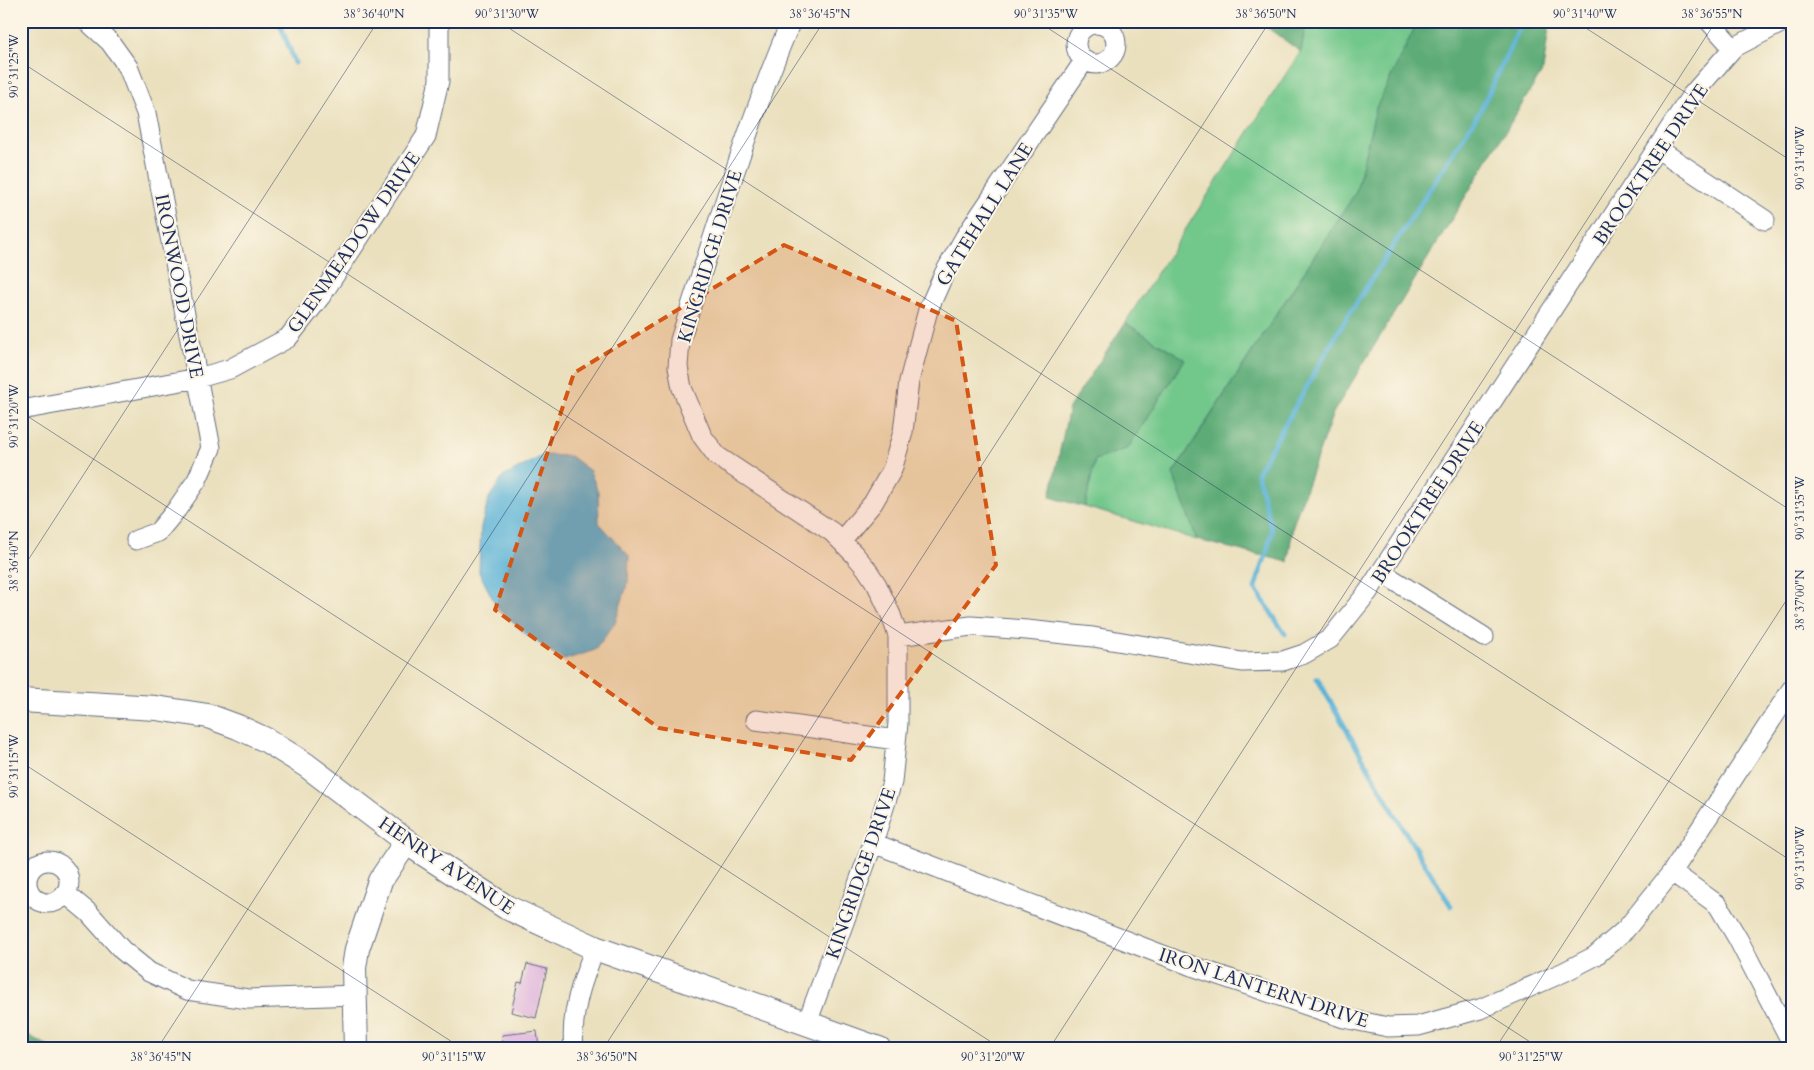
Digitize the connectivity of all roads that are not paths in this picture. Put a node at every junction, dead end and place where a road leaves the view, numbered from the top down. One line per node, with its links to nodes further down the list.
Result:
1 (87, 21): 10 (street, IRONWOOD DRIVE)
2 (440, 21): 10 (street, GLENMEADOW DRIVE)
3 (791, 21): 13 (street, KINGRIDGE DRIVE)
4 (1709, 21): 6 (street)
5 (1788, 21): 6 (street, BROOKTREE DRIVE)
6 (1733, 48): 8 (street, BROOKTREE DRIVE)
7 (1084, 60): 13 (street, GATEHALL LANE)
8 (1658, 149): 9 (street); 14 (street, BROOKTREE DRIVE)
9 (1765, 220)
10 (198, 378): 11 (street, GLENMEADOW DRIVE); 12 (street, IRONWOOD DRIVE)
11 (21, 410)
12 (136, 540)
13 (841, 541): 15 (street, KINGRIDGE DRIVE)
14 (1381, 572): 15 (street, BROOKTREE DRIVE); 16 (street)
15 (898, 636): 20 (street, KINGRIDGE DRIVE)
16 (1484, 637)
17 (1793, 687): 23 (street, IRON LANTERN DRIVE)
18 (21, 700): 21 (street, HENRY AVENUE)
19 (756, 720): 20 (street)
20 (896, 740): 22 (street, KINGRIDGE DRIVE)
21 (407, 841): 25 (street, HENRY AVENUE); 26 (street)
22 (873, 843): 23 (street, IRON LANTERN DRIVE); 27 (street, KINGRIDGE DRIVE)
23 (1672, 872): 28 (street)
24 (65, 894): 26 (street)
25 (595, 948): 27 (street, HENRY AVENUE); 30 (street)
26 (355, 995): 29 (street)
27 (807, 1023): 31 (street, HENRY AVENUE)
28 (1793, 1045)
29 (356, 1049)
30 (574, 1049)
31 (878, 1049)

